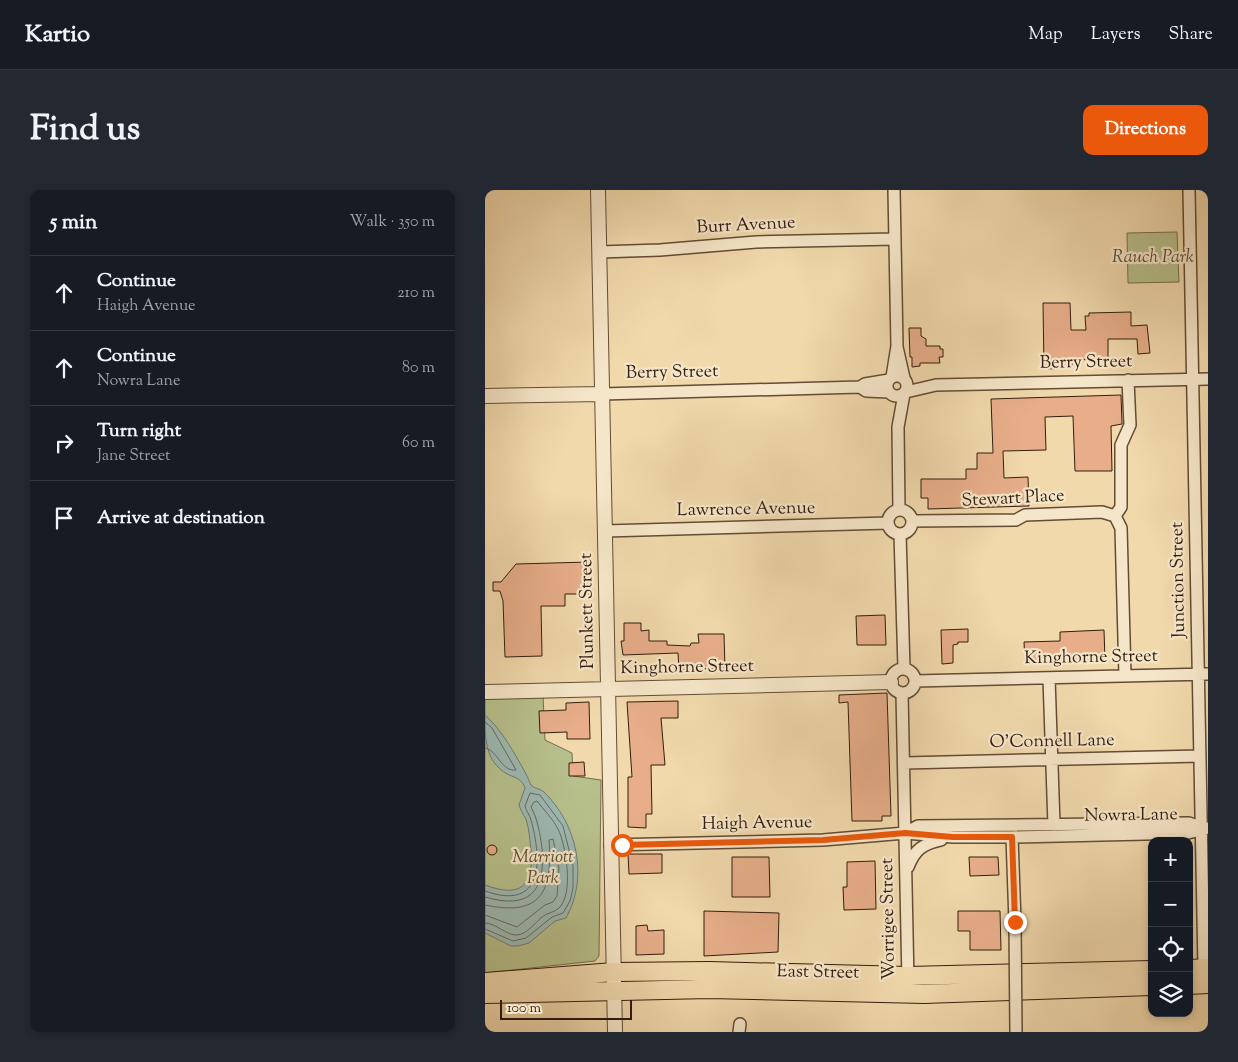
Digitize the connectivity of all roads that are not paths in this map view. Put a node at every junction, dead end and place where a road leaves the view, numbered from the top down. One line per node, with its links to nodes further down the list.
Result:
1 (598, 190): 5 (street, Plunkett Street)
2 (894, 190): 4 (street)
3 (1189, 190): 7 (street, Junction Street)
4 (895, 239): 5 (street, Burr Avenue); 6 (street)
5 (599, 252): 14 (street, Plunkett Street)
6 (898, 379): 10 (street, Berry Street); 11 (street, Berry Street); 12 (street); 13 (street)
7 (1192, 379): 8 (street, Berry Street); 9 (street, Berry Street); 24 (street, Junction Street)
8 (1208, 379)
9 (1129, 380): 10 (street, Berry Street); 18 (street)
10 (936, 385): 13 (street, Berry Street)
11 (860, 387): 12 (street, Berry Street); 14 (street, Berry Street)
12 (890, 393): 13 (street); 16 (street)
13 (905, 393): 16 (street)
14 (602, 394): 15 (street, Berry Street); 21 (street, Plunkett Street)
15 (485, 396)
16 (898, 427): 17 (street)
17 (899, 510): 19 (street); 20 (street)
18 (1115, 516): 19 (street, Stewart Place); 25 (street)
19 (912, 521): 22 (street)
20 (888, 523): 21 (street, Lawrence Avenue); 22 (street)
21 (605, 531): 29 (street, Plunkett Street)
22 (900, 534): 23 (street)
23 (904, 669): 27 (street); 28 (street)
24 (1203, 674): 25 (street, Kinghorne Street); 32 (street, Junction Street)
25 (1125, 676): 26 (street, Kinghorne Street)
26 (1049, 678): 27 (street, Kinghorne Street); 33 (street)
27 (915, 681): 31 (street)
28 (891, 682): 29 (street, Kinghorne Street); 31 (street)
29 (608, 688): 30 (street, Kinghorne Street); 42 (street, Plunkett Street)
30 (485, 692)
31 (902, 693): 34 (street, Worrigee Street)
32 (1200, 756): 33 (street, O'Connell Lane); 38 (street, Junction Street)
33 (1052, 760): 34 (street, O'Connell Lane); 37 (street)
34 (904, 763): 39 (street, Worrigee Street)
35 (986, 825): 36 (street, Nowra Lane); 39 (street, Nowra Lane); 41 (street, Nowra Lane)
36 (1035, 825): 37 (street, Nowra Lane); 41 (street, Nowra Lane)
37 (1054, 825): 38 (street, Nowra Lane)
38 (1205, 828): 41 (street, Nowra Lane); 46 (street, Junction Street)
39 (905, 833): 40 (street, Nowra Lane); 42 (street, Haigh Avenue); 43 (street, Worrigee Street)
40 (953, 837): 41 (street, Nowra Lane); 43 (street, Nowra Lane)
41 (1012, 837): 55 (street, bridge)
42 (611, 845): 45 (street, Plunkett Street)
43 (906, 871): 47 (street, Worrigee Street)
44 (1148, 970): 47 (highway, East Street)
45 (614, 972): 47 (highway, East Street); 49 (highway, East Street); 51 (street, Plunkett Street)
46 (1202, 972): 48 (highway)
47 (908, 976): 53 (street, Worrigee Street)
48 (1193, 981)
49 (485, 982)
50 (1148, 986): 53 (highway, East Street)
51 (614, 991): 52 (highway, East Street); 53 (highway, East Street); 54 (street, Plunkett Street)
52 (485, 994)
53 (908, 994)
54 (615, 1032)
55 (1016, 1032)

